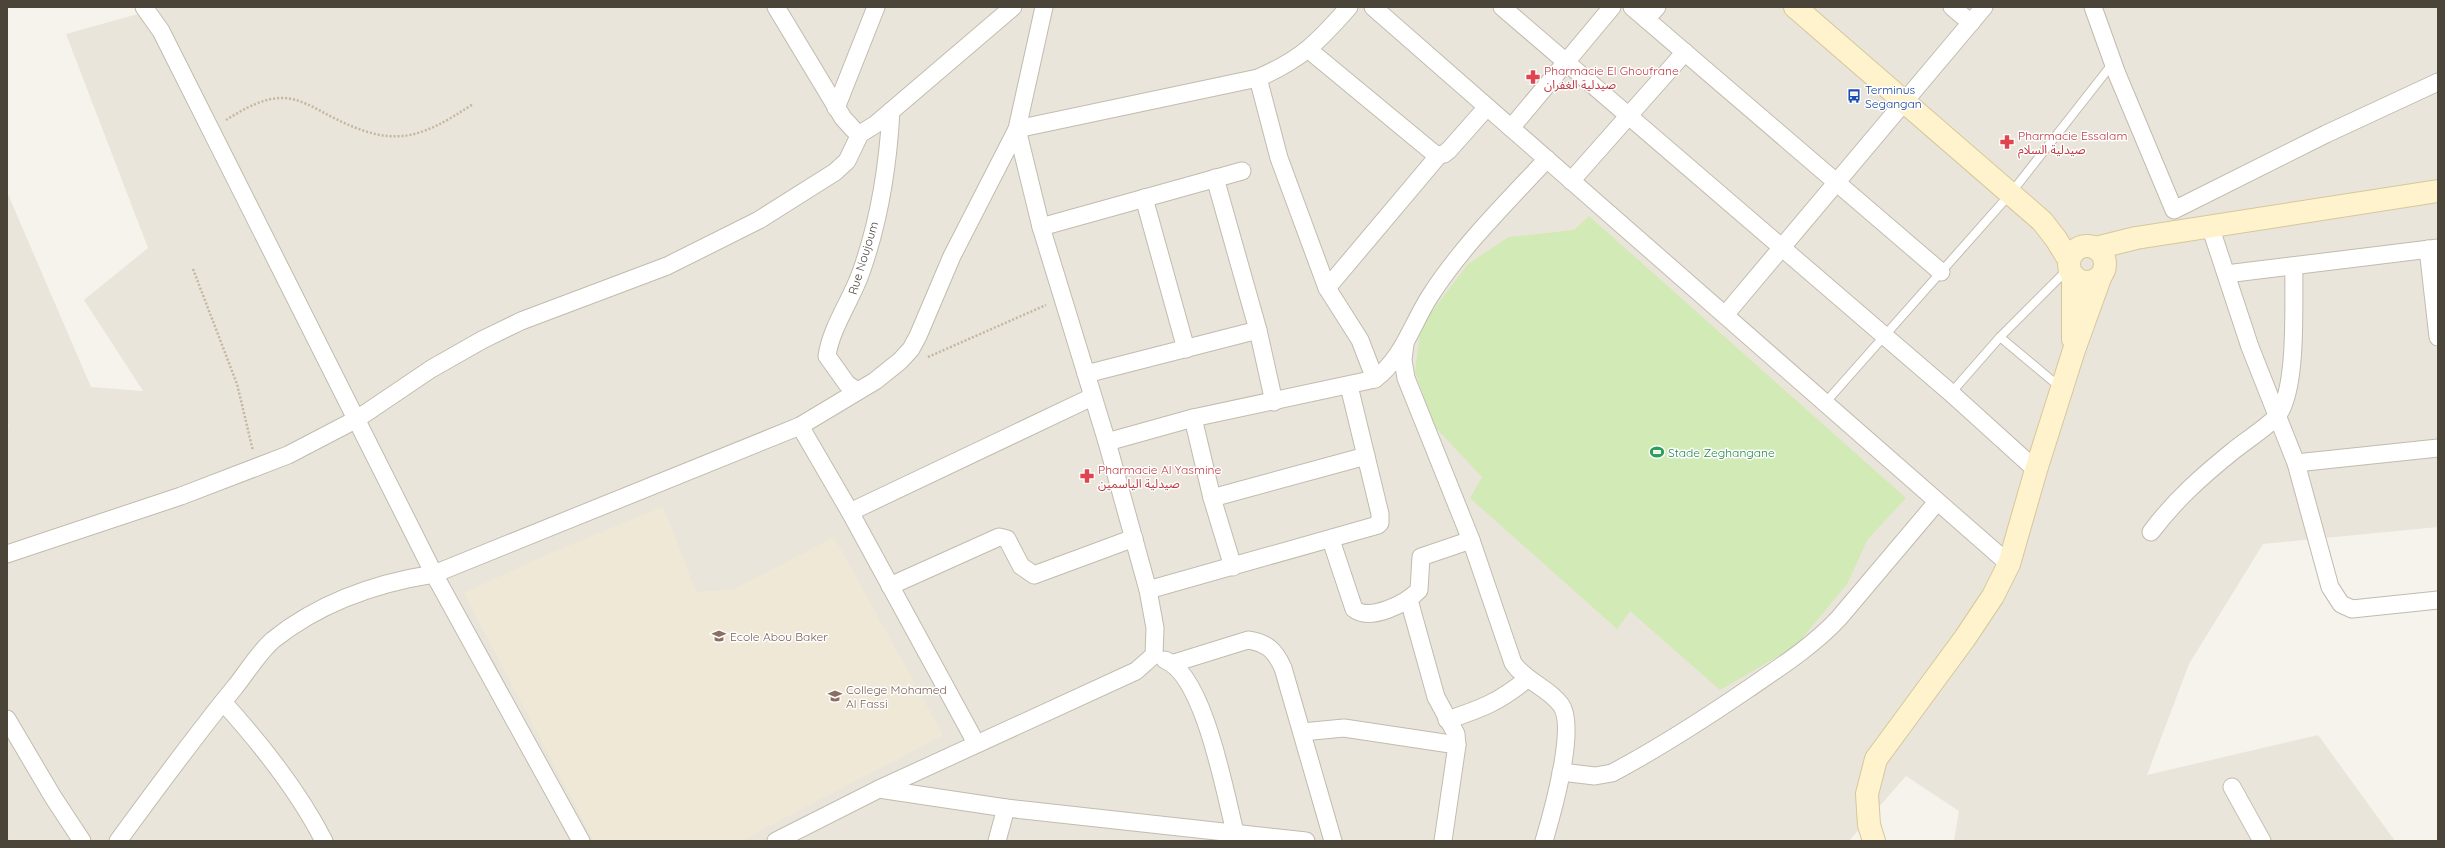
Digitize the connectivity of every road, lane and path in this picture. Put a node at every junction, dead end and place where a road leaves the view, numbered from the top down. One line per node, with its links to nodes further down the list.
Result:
1 (144, 7): 30 (street)
2 (776, 7): 26 (street)
3 (876, 7): 26 (street)
4 (1013, 7): 27 (street)
5 (1044, 7): 31 (street)
6 (1349, 7): 17 (street)
7 (1373, 7): 25 (street)
8 (1502, 7): 19 (street)
9 (1612, 7): 19 (street)
10 (1632, 7): 15 (street)
11 (1795, 7): 23 (main road)
12 (1952, 7): 16 (street)
13 (1984, 7): 16 (street)
14 (2093, 7): 20 (street)
15 (1651, 13): 18 (street)
16 (1971, 24): 23 (street)
17 (1309, 50): 21 (street); 33 (street)
18 (1685, 52): 28 (street); 38 (street)
19 (1565, 62): 28 (street); 29 (street)
20 (2114, 63): 40 (lane); 42 (street)
21 (1258, 78): 31 (street); 55 (street)
22 (2438, 82): 42 (street)
23 (1906, 101): 38 (street); 40 (main road)
24 (473, 104): 30 (path)
25 (1487, 107): 29 (street); 33 (street)
26 (836, 108): 32 (street)
27 (891, 111): 32 (street); 70 (street, Rue Noujoum)
28 (1628, 116): 37 (street); 47 (street)
29 (1511, 128): 34 (street)
30 (210, 129): 77 (street)
31 (1016, 129): 44 (street); 70 (street)
32 (860, 134): 77 (street)
33 (1439, 155): 55 (street)
34 (1547, 159): 37 (street); 62 (street)
35 (1242, 171): 36 (street)
36 (1215, 178): 41 (street); 58 (street)
37 (1571, 181): 57 (street)
38 (1837, 182): 47 (street); 52 (street)
39 (2438, 191): 43 (main road)
40 (2011, 193): 49 (main road); 52 (lane)
41 (1144, 198): 44 (street); 63 (street)
42 (2174, 210): 45 (street)
43 (2210, 226): 45 (main road); 54 (street)
44 (1041, 227): 56 (street)
45 (2181, 231): 46 (main road)
46 (2155, 236): 49 (main road); 53 (main road)
47 (1782, 247): 57 (street); 59 (street)
48 (2433, 249): 50 (street); 61 (street)
49 (2077, 260): 53 (main road); 53 (main road); 60 (lane); 64 (main road)
50 (2294, 266): 54 (street); 75 (street)
51 (193, 269): 83 (path)
52 (1942, 272): 59 (lane)
53 (2102, 274): 64 (main road)
54 (2226, 274): 75 (street)
55 (1327, 288): 67 (street)
56 (1063, 298): 65 (path); 66 (street)
57 (1725, 315): 74 (street)
58 (1258, 330): 63 (street); 73 (street)
59 (1885, 336): 71 (street); 74 (lane)
60 (2000, 337): 69 (lane); 71 (lane)
61 (2438, 337)
62 (1405, 344): 67 (street); 91 (street)
63 (1186, 350): 66 (street)
64 (2074, 350): 69 (main road)
65 (925, 358)
66 (1086, 374): 72 (street)
67 (1375, 379): 68 (street)
68 (1349, 386): 73 (street); 81 (street)
69 (2062, 388): 84 (main road)
70 (856, 390): 78 (street)
71 (1951, 392): 84 (street)
72 (1092, 397): 79 (street); 87 (street)
73 (1274, 402): 76 (street)
74 (1826, 403): 86 (street)
75 (2278, 415): 82 (street); 88 (street)
76 (1193, 418): 79 (street); 85 (street)
77 (357, 419): 83 (street); 95 (street)
78 (800, 426): 87 (street); 95 (street)
79 (1107, 442): 89 (street)
80 (2438, 448): 82 (street)
81 (1366, 456): 85 (street); 90 (street)
82 (2296, 463): 99 (street)
83 (256, 469): 92 (street)
84 (2036, 470): 93 (main road)
85 (1212, 498): 94 (street)
86 (1937, 502): 93 (street); 109 (street)
87 (850, 512): 96 (street)
88 (2151, 532)
89 (1134, 538): 96 (street); 97 (street)
90 (1330, 540): 94 (street); 98 (street)
91 (1471, 540): 98 (street); 102 (street)
92 (7, 554)
93 (2009, 564): 125 (main road)
94 (1233, 567): 97 (street)
95 (434, 574): 103 (street); 118 (street)
96 (890, 586): 107 (street)
97 (1148, 590): 100 (street)
98 (1409, 600): 105 (street)
99 (2438, 600)
100 (1154, 655): 101 (street); 107 (street)
101 (1174, 663): 106 (street); 113 (street)
102 (1527, 679): 105 (street); 109 (street)
103 (223, 702): 116 (street); 117 (street)
104 (7, 719): 115 (street)
105 (1447, 720): 108 (street)
106 (1302, 732): 108 (street); 122 (street)
107 (976, 743): 111 (street)
108 (1457, 745): 123 (street)
109 (1561, 772): 124 (street)
110 (2232, 787): 126 (street)
111 (879, 789): 112 (street); 119 (street)
112 (1006, 808): 113 (street); 120 (street)
113 (1235, 832): 114 (street)
114 (1272, 838): 121 (street)
115 (82, 841)
116 (118, 841)
117 (324, 841)
118 (581, 841)
119 (776, 841)
120 (997, 841)
121 (1306, 841)
122 (1333, 841)
123 (1443, 841)
124 (1544, 841)
125 (1874, 841)
126 (2262, 841)

